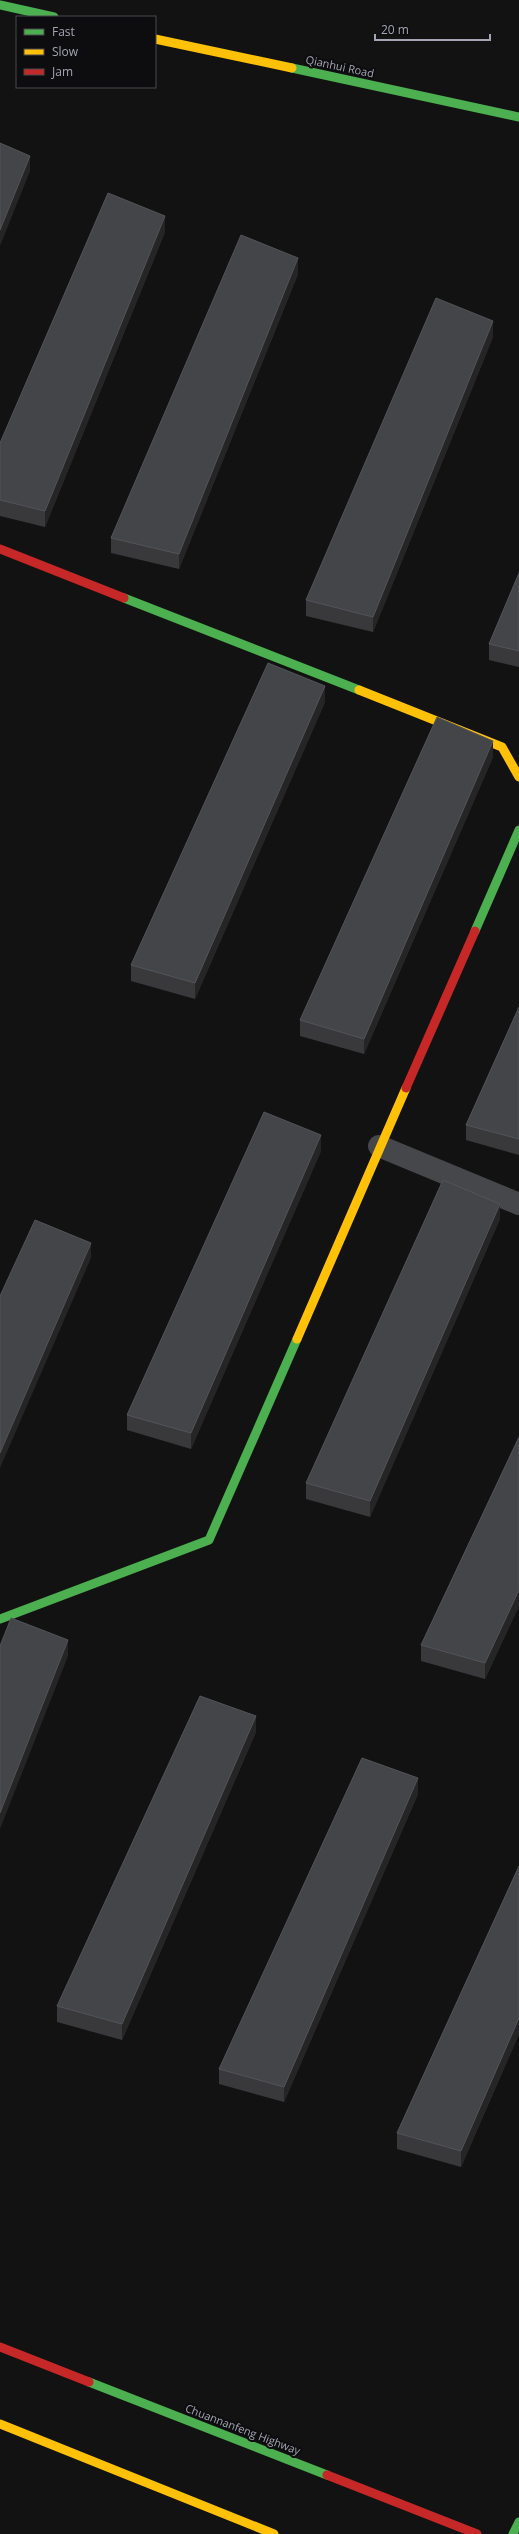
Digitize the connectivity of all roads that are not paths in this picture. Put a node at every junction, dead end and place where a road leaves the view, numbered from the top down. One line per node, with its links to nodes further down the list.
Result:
1 (0, 5): 2 (street)
2 (50, 16)
3 (156, 39): 4 (street, Qianhui Road)
4 (519, 117)
5 (0, 549): 6 (street)
6 (519, 777)
7 (519, 830): 8 (street)
8 (379, 1146): 9 (street); 10 (street)
9 (519, 1204)
10 (0, 1619)
11 (0, 2347): 15 (street, Chuannanfeng Highway)
12 (0, 2424): 14 (street)
13 (519, 2522): 16 (street)
14 (274, 2534)
15 (477, 2534)
16 (513, 2534)

